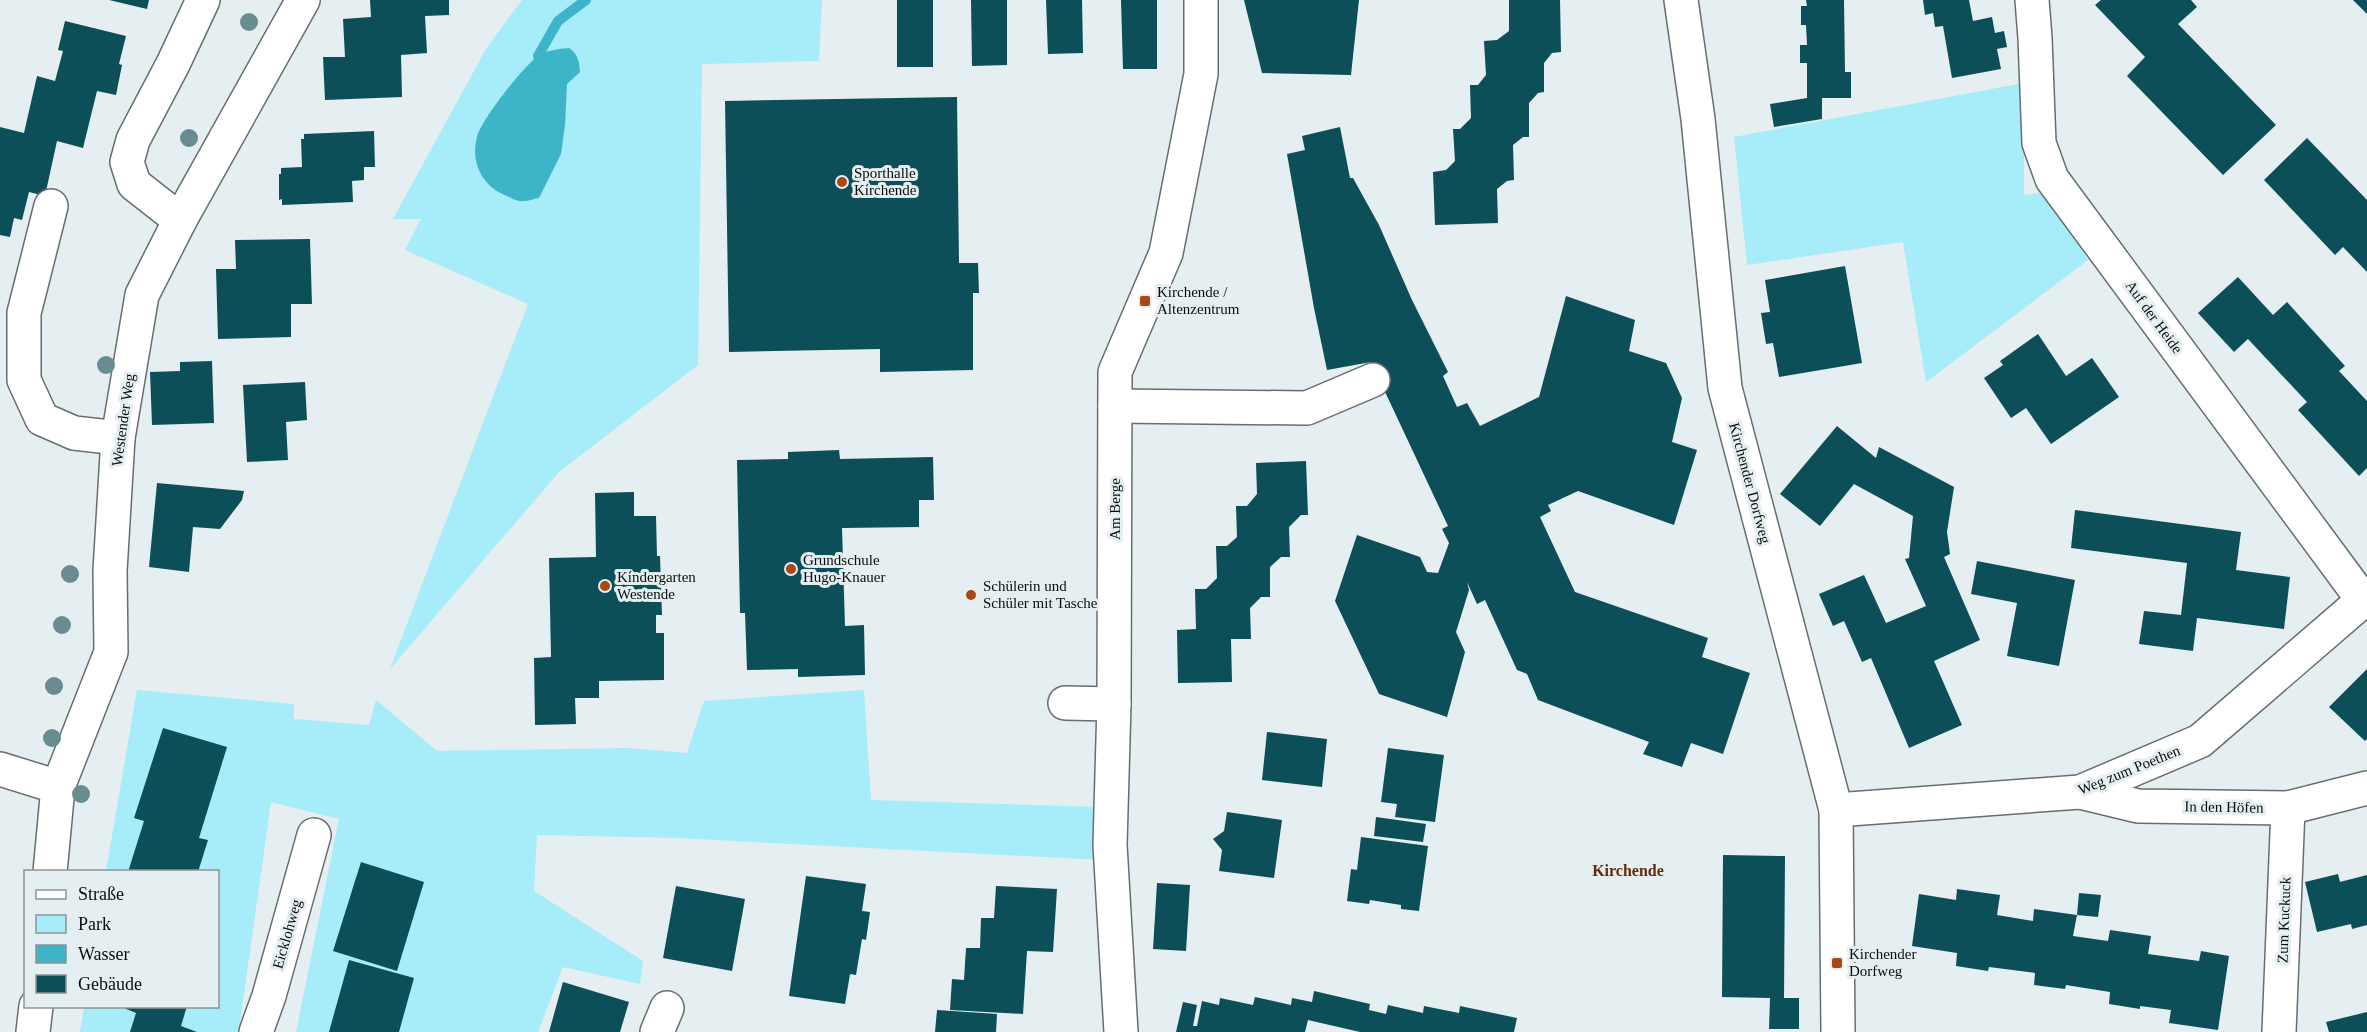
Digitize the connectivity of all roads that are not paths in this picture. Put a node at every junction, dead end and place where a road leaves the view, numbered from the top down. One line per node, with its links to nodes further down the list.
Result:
1 (203, 0): 7 (street)
2 (303, 0): 7 (street, Westender Weg)
3 (1201, 0): 9 (street, Am Berge)
4 (1681, 0): 19 (street, Kirchender Dorfweg)
5 (2032, 0): 11 (street, Auf der Heide)
6 (51, 206): 10 (street)
7 (180, 220): 10 (street, Westender Weg)
8 (1373, 380): 9 (street)
9 (1115, 406): 13 (street, Am Berge)
10 (118, 438): 15 (street, Westender Weg)
11 (2365, 599): 17 (street, Weg zum Poethen)
12 (1065, 703): 13 (street)
13 (1114, 704): 25 (street, Am Berge)
14 (0, 769): 15 (street)
15 (58, 787): 21 (street, Westender Weg)
16 (2367, 788): 18 (street, In den Höfen)
17 (2080, 792): 18 (street, In den Höfen); 19 (street, Weg zum Poethen)
18 (2288, 808): 27 (street, Zum Kuckuck)
19 (1836, 810): 26 (street, Kirchender Dorfweg)
20 (314, 835): 24 (street, Eicklohweg)
21 (50, 870)
22 (36, 1008): 23 (street)
23 (33, 1032)
24 (256, 1032)
25 (1121, 1032)
26 (1838, 1032)
27 (2279, 1032)

